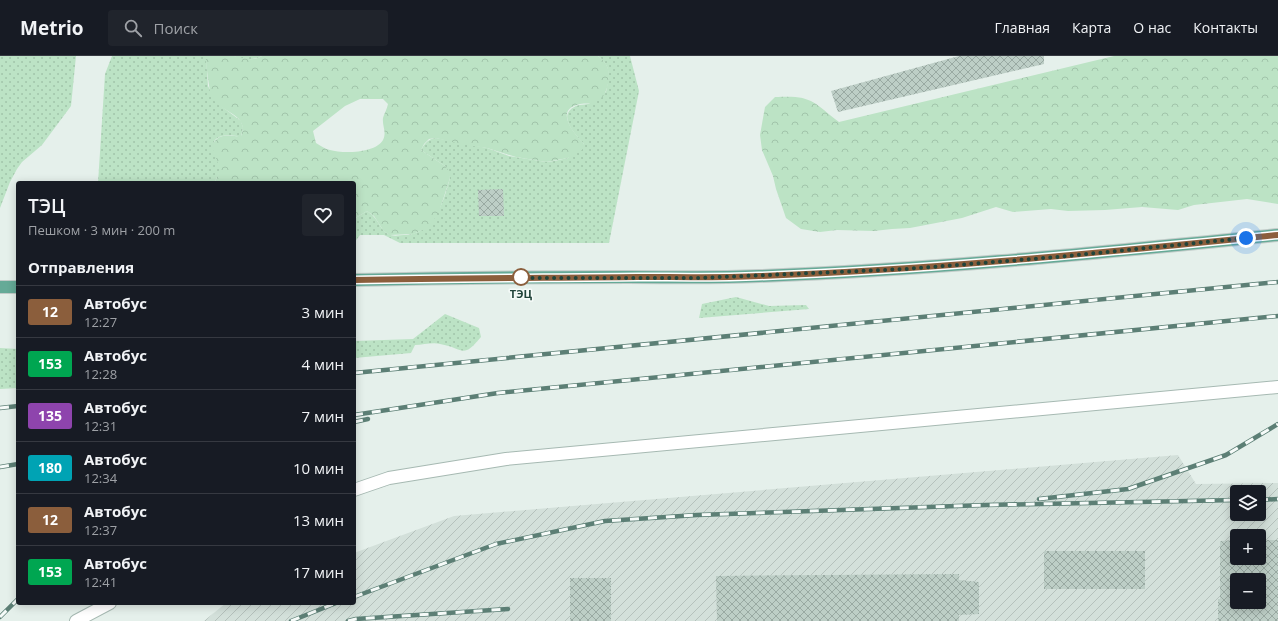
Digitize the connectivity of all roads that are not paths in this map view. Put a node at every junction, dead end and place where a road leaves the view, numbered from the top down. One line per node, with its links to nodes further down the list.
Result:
1 (1278, 235): 2 (main road)
2 (356, 280)
3 (0, 287): 4 (main road)
4 (16, 287)
5 (1278, 387): 6 (street)
6 (356, 489)
7 (106, 605): 8 (street)
8 (76, 621)

